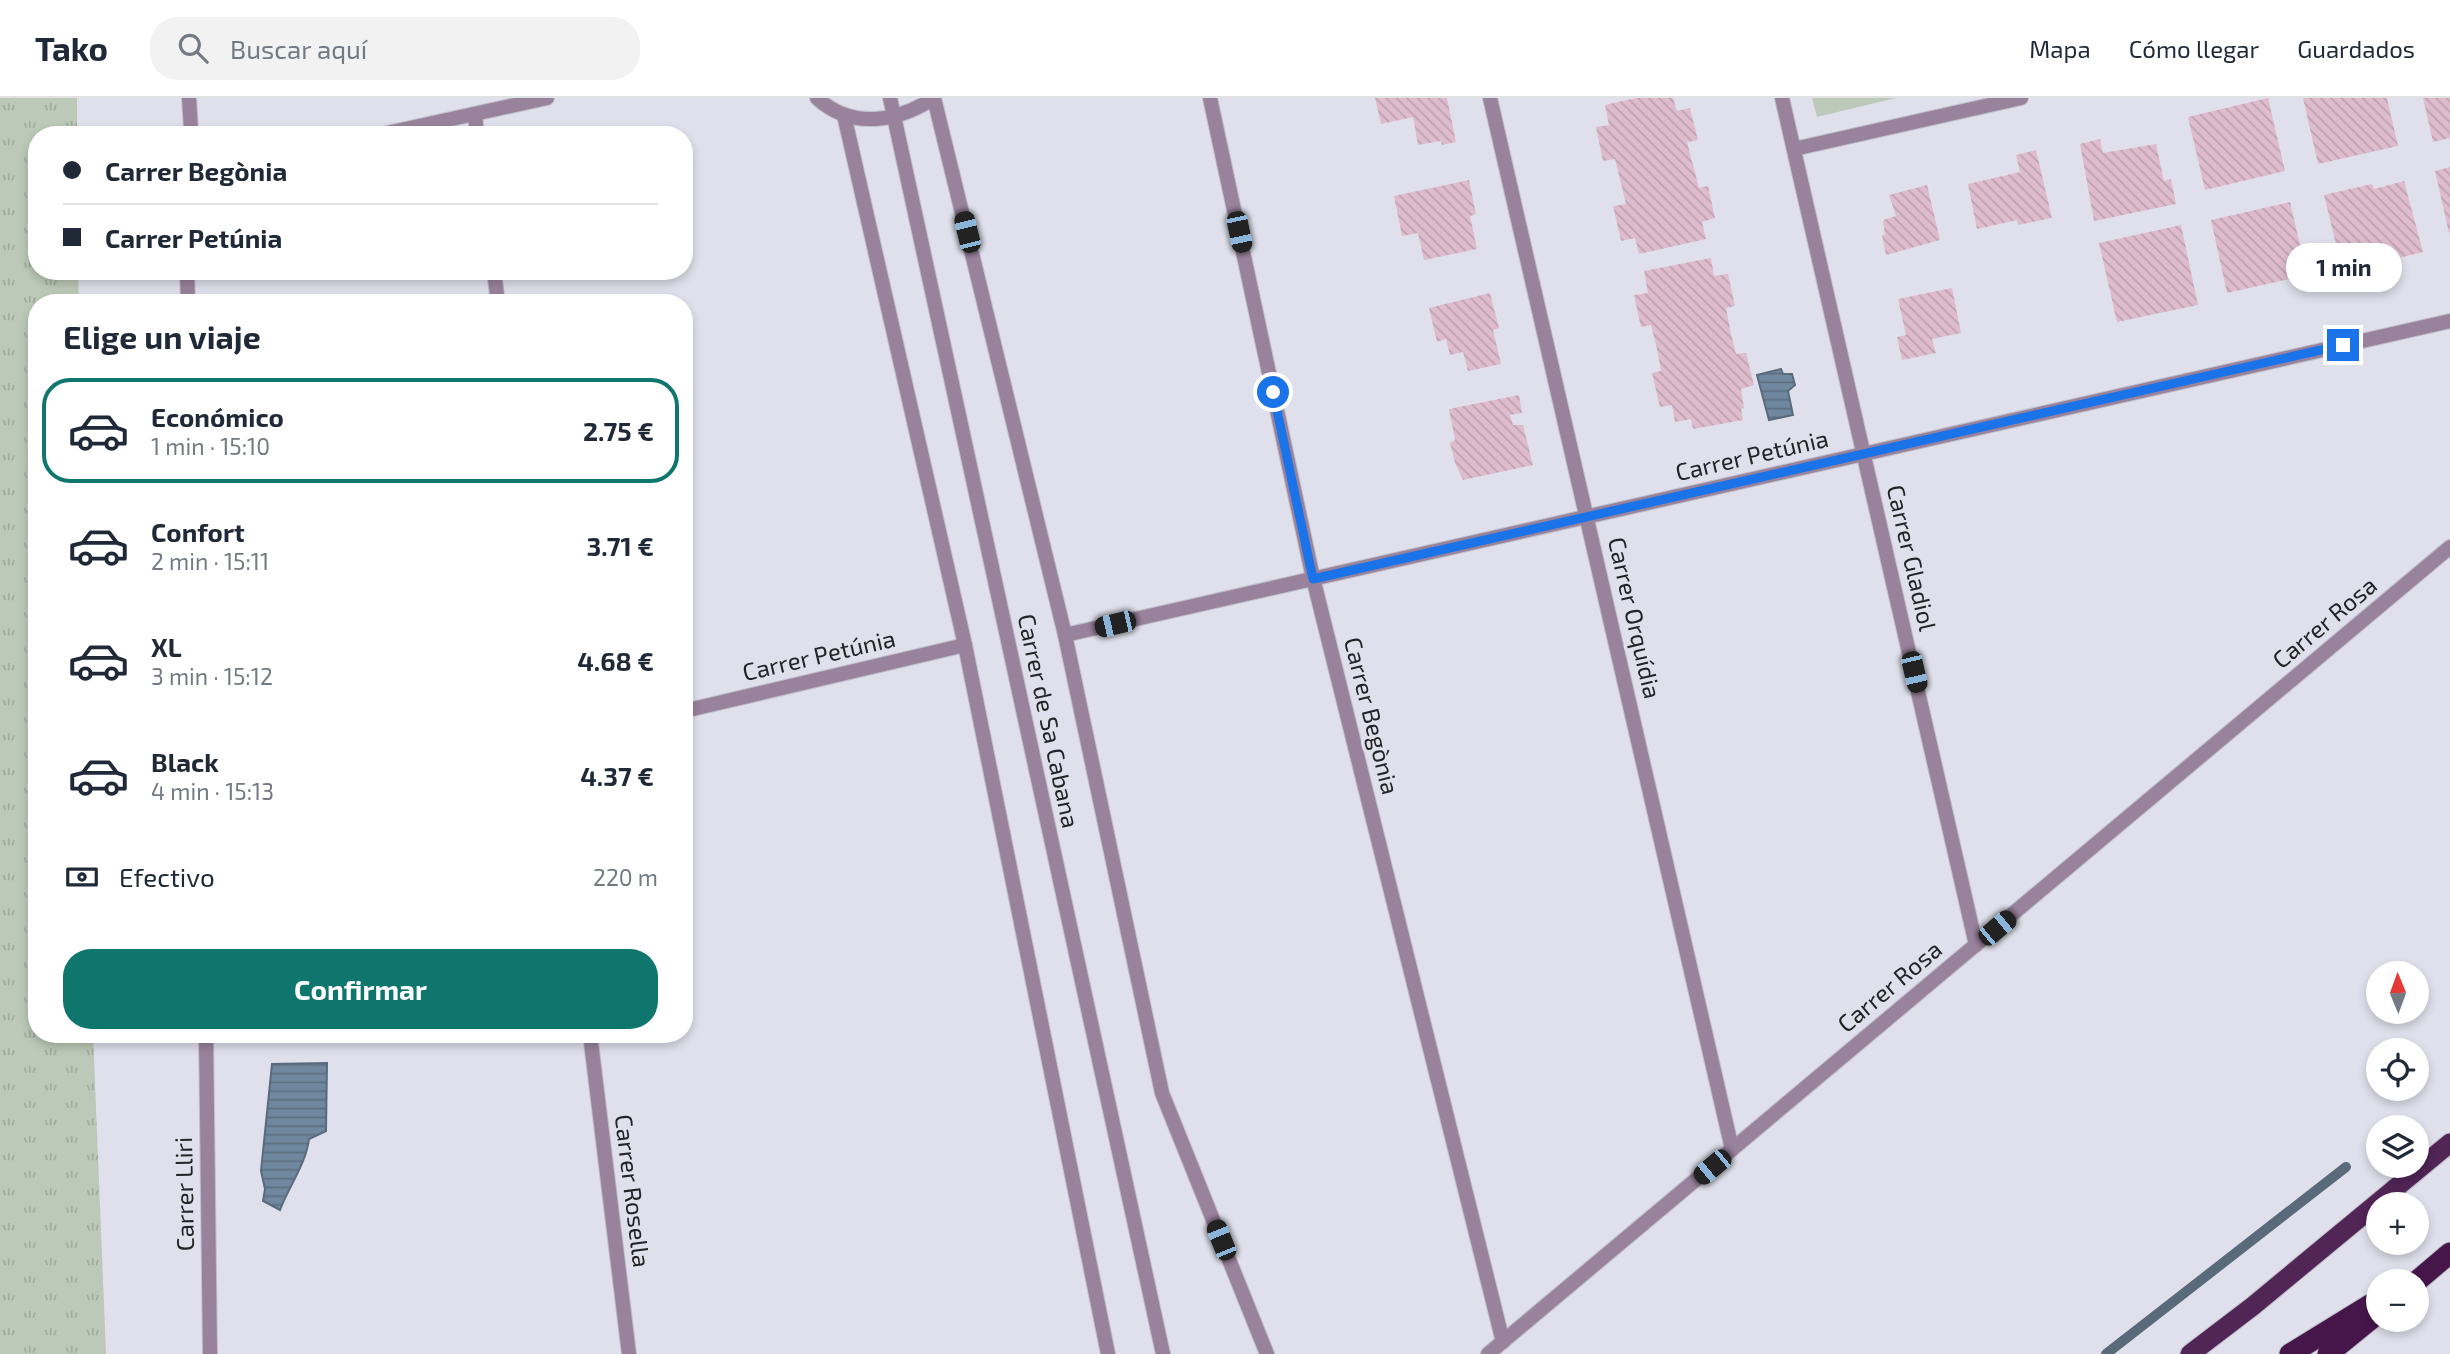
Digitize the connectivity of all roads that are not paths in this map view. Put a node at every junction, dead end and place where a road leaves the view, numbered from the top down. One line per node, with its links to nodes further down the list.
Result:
1 (189, 98): 13 (street)
2 (547, 98): 10 (street)
3 (817, 98): 11 (street)
4 (890, 98): 12 (street, Carrer de Sa Cabana)
5 (934, 98): 12 (street); 22 (street)
6 (1210, 98): 21 (street, Carrer Begònia)
7 (1490, 98): 19 (street, Carrer Orquídia)
8 (1782, 98): 16 (street, Carrer Gladiol)
9 (2021, 98): 16 (street)
10 (475, 114): 14 (street); 15 (street)
11 (844, 115): 12 (street); 23 (street)
12 (895, 118): 36 (street, Carrer de Sa Cabana)
13 (191, 126)
14 (420, 126)
15 (476, 126)
16 (1794, 149): 18 (street, Carrer Gladiol)
17 (2450, 321): 18 (street, Carrer Petúnia)
18 (1864, 454): 19 (street, Carrer Petúnia); 25 (street, Carrer Gladiol)
19 (1588, 517): 21 (street, Carrer Petúnia); 29 (street, Carrer Orquídia)
20 (2450, 547): 25 (street, Carrer Rosa)
21 (1313, 579): 22 (street, Carrer Petúnia); 32 (street, Carrer Begònia)
22 (1065, 635): 37 (street)
23 (965, 645): 24 (street, Carrer Petúnia); 35 (street)
24 (693, 709)
25 (1976, 945): 29 (street, Carrer Rosa)
26 (206, 1043): 33 (street, Carrer Lliri)
27 (591, 1043): 34 (street, Carrer Rosella)
28 (2450, 1143): 39 (highway)
29 (1732, 1149): 32 (street, Carrer Rosa)
30 (2366, 1307): 40 (highway)
31 (2366, 1322): 41 (highway)
32 (1503, 1342): 38 (street, Carrer Rosa)
33 (210, 1354)
34 (629, 1354)
35 (1108, 1354)
36 (1163, 1354)
37 (1267, 1354)
38 (1488, 1354)
39 (2190, 1354)
40 (2290, 1354)
41 (2328, 1354)

